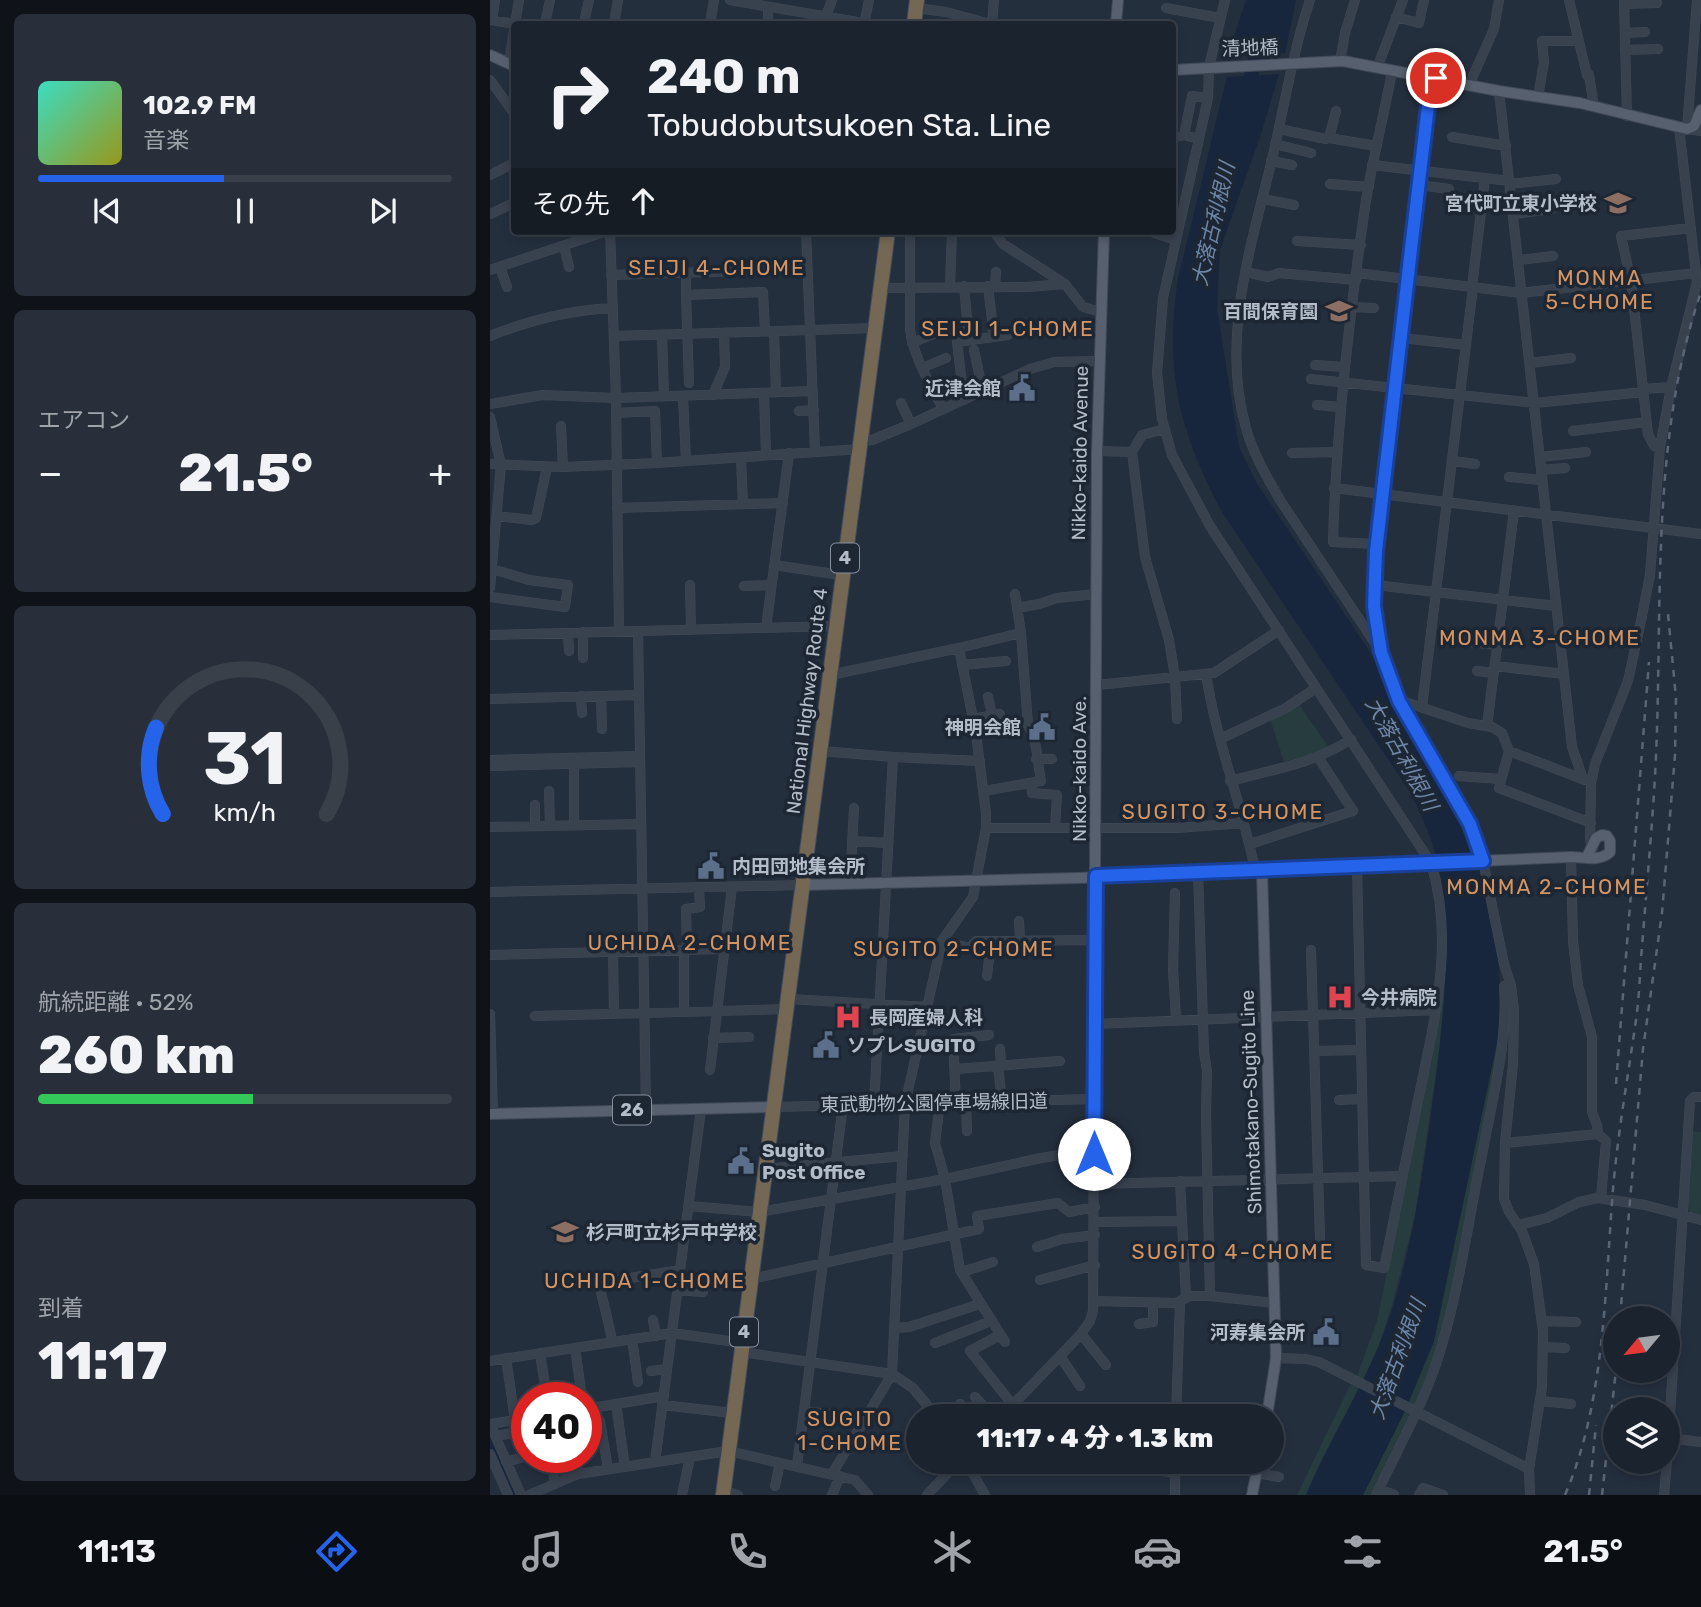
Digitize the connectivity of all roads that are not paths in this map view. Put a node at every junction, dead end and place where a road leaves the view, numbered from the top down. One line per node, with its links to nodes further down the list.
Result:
1 (495, 0): 30 (street)
2 (519, 0): 31 (street)
3 (550, 0): 32 (street)
4 (589, 0): 27 (street)
5 (618, 0): 33 (street)
6 (714, 0): 34 (street)
7 (730, 0): 24 (street)
8 (832, 0): 35 (street)
9 (869, 0): 36 (street)
10 (994, 0): 38 (street)
11 (1118, 0): 39 (main road)
12 (1184, 0): 26 (street)
13 (1310, 0): 48 (street)
14 (1355, 0): 47 (street)
15 (1403, 0): 29 (street)
16 (1424, 0): 29 (street)
17 (1499, 0): 56 (street)
18 (1569, 0): 43 (street)
19 (1697, 0): 65 (street)
20 (1224, 2): 28 (street)
21 (1624, 2): 22 (street); 42 (street)
22 (1657, 3)
23 (916, 4): 37 (street)
24 (775, 5): 35 (street)
25 (1166, 8): 26 (street)
26 (1182, 11): 28 (street)
27 (585, 18)
28 (1220, 18): 50 (street)
29 (1396, 18): 51 (street)
30 (491, 20): 40 (street)
31 (516, 21)
32 (546, 21)
33 (614, 21)
34 (710, 21)
35 (825, 21)
36 (866, 21)
37 (980, 21)
38 (991, 21)
39 (1116, 21)
40 (511, 25)
41 (1645, 32): 42 (street)
42 (1625, 33): 45 (street)
43 (1578, 41): 58 (street); 60 (street)
44 (1658, 49): 45 (street)
45 (1625, 50): 64 (street)
46 (490, 55): 49 (main road)
47 (1340, 62): 48 (main road, 清地橋); 51 (main road, 清地橋)
48 (1293, 64): 50 (main road, 清地橋); 66 (street)
49 (511, 65)
50 (1209, 67): 52 (main road, 清地橋); 59 (street)
51 (1377, 68): 53 (main road, 清地橋)
52 (1176, 70)
53 (1392, 71): 54 (main road, 清地橋); 74 (street)
54 (1436, 78): 56 (main road, 清地橋); 81 (street)
55 (490, 80): 61 (street)
56 (1469, 85): 57 (main road, 清地橋)
57 (1499, 91): 58 (main road, 清地橋); 75 (street)
58 (1538, 97): 60 (main road, 清地橋)
59 (1208, 98): 68 (street); 72 (street)
60 (1594, 107): 64 (main road, 清地橋)
61 (511, 109)
62 (1336, 110): 71 (street)
63 (1701, 110): 65 (main road)
64 (1627, 116): 65 (main road, 清地橋)
65 (1683, 128): 67 (street); 96 (street)
66 (1279, 130): 71 (street); 73 (street)
67 (1701, 131)
68 (1184, 135): 69 (street); 72 (street)
69 (1176, 137)
70 (1452, 137): 75 (street)
71 (1329, 138): 74 (street)
72 (1199, 139): 106 (street)
73 (1275, 144): 76 (street); 77 (street)
74 (1377, 146): 80 (street)
75 (1506, 146): 85 (street)
76 (1311, 153)
77 (1271, 161): 79 (street); 90 (street)
78 (511, 164): 82 (street)
79 (1292, 165)
80 (1373, 165): 81 (street); 88 (street)
81 (1420, 170): 83 (street); 87 (street)
82 (490, 175)
83 (1485, 178): 85 (street); 130 (street)
84 (1556, 179): 85 (street)
85 (1510, 183): 95 (street)
86 (1330, 184): 88 (street)
87 (1419, 186): 89 (street); 122 (street)
88 (1368, 187): 108 (street)
89 (1449, 189)
90 (1263, 198): 92 (street); 117 (street)
91 (511, 204): 94 (street)
92 (1294, 205)
93 (1552, 209): 95 (street)
94 (490, 214)
95 (1514, 214): 111 (street)
96 (1691, 228): 119 (street); 123 (street)
97 (596, 235): 109 (street)
98 (608, 235): 120 (street)
99 (806, 235): 114 (street)
100 (888, 235): 131 (highway, National Highway Route 4 / 4)
101 (910, 235): 129 (street)
102 (952, 235): 125 (street)
103 (996, 235): 124 (street)
104 (1104, 235): 140 (main road, Nikko-kaido Avenue)
105 (1160, 235): 106 (street)
106 (1176, 240): 194 (street)
107 (1297, 241): 108 (street)
108 (1361, 245): 121 (street)
109 (564, 246): 112 (street); 113 (street)
110 (1553, 256): 111 (street)
111 (1519, 260): 132 (street)
112 (500, 267): 115 (street); 128 (street)
113 (569, 267)
114 (807, 269): 118 (street); 143 (street)
115 (490, 270)
116 (996, 272): 127 (street)
117 (1246, 272): 121 (street); 136 (street)
118 (686, 273): 120 (street); 133 (street)
119 (1696, 273): 123 (street); 169 (street)
120 (611, 275): 138 (street)
121 (1356, 276): 122 (street); 137 (street)
122 (1408, 279): 130 (street); 153 (street)
123 (1631, 281): 132 (street); 134 (street)
124 (1065, 284): 127 (street); 140 (street)
125 (950, 286): 126 (street); 129 (street)
126 (964, 286): 127 (street); 154 (street)
127 (992, 286): 152 (street)
128 (507, 287)
129 (911, 287): 131 (street); 155 (street)
130 (1472, 287): 132 (street); 156 (street)
131 (881, 288): 142 (highway, National Highway Route 4 / 4)
132 (1521, 293): 161 (street)
133 (686, 295): 144 (street); 147 (street)
134 (1633, 301): 135 (street); 170 (street)
135 (1605, 305)
136 (1238, 306): 141 (street); 263 (street)
137 (1352, 307): 139 (street); 163 (street)
138 (613, 309): 150 (street); 151 (street)
139 (1374, 309)
140 (1101, 312): 160 (main road, Nikko-kaido Avenue)
141 (1259, 312)
142 (876, 328): 143 (street); 196 (highway, National Highway Route 4 / 4)
143 (810, 330): 144 (street); 171 (street)
144 (769, 331): 145 (street); 172 (street)
145 (724, 332): 147 (street); 175 (street)
146 (938, 332): 155 (street)
147 (687, 334): 148 (street); 167 (street)
148 (662, 335): 151 (street); 177 (street)
149 (1008, 335): 152 (street)
150 (490, 336)
151 (614, 336): 179 (street)
152 (994, 337): 154 (street)
153 (1401, 338): 156 (street); 168 (street)
154 (970, 340): 180 (street)
155 (912, 343): 164 (street)
156 (1466, 345): 176 (street)
157 (974, 351): 173 (street)
158 (946, 358): 164 (street)
159 (1571, 358): 161 (street)
160 (1099, 361): 173 (street); 199 (main road, Nikko-kaido Avenue)
161 (1530, 363): 182 (street)
162 (1315, 365): 163 (street)
163 (1344, 367): 166 (street)
164 (922, 368): 186 (street)
165 (1311, 379): 166 (street)
166 (1343, 382): 168 (street); 185 (street)
167 (689, 383)
168 (1395, 387): 176 (street); 222 (street)
169 (1671, 387): 170 (street); 197 (street)
170 (1644, 390): 182 (street); 191 (street)
171 (813, 391): 172 (street); 187 (street)
172 (776, 392): 174 (street)
173 (983, 392): 180 (street)
174 (764, 393): 175 (street); 205 (street)
175 (712, 394): 178 (street)
176 (1460, 395): 182 (street); 209 (street)
177 (664, 396): 178 (street); 179 (street)
178 (683, 396): 208 (street)
179 (616, 398): 183 (street); 189 (street)
180 (964, 400): 186 (street)
181 (901, 403): 192 (street)
182 (1535, 403): 206 (street)
183 (490, 404)
184 (1317, 405): 185 (street)
185 (1340, 407): 201 (street)
186 (943, 409): 192 (street)
187 (814, 410): 188 (street); 198 (street)
188 (799, 411)
189 (616, 413): 210 (street); 212 (street)
190 (490, 417): 214 (street)
191 (1647, 422): 195 (street); 197 (street)
192 (911, 424): 196 (street)
193 (561, 426): 216 (street)
194 (1165, 429): 200 (street); 252 (street)
195 (1573, 431)
196 (860, 445): 198 (street); 249 (highway, National Highway Route 4 / 4)
197 (1660, 447): 230 (street)
198 (815, 451): 202 (street)
199 (1097, 451): 200 (street); 244 (main road, Nikko-kaido Avenue)
200 (1132, 452): 272 (street)
201 (1337, 452): 203 (street); 221 (street)
202 (789, 453): 205 (street); 223 (street)
203 (1292, 453)
204 (1586, 453): 206 (street)
205 (766, 454): 207 (street)
206 (1540, 457): 218 (street)
207 (741, 458): 208 (street); 225 (street)
208 (686, 461): 210 (street)
209 (1453, 461): 213 (street); 224 (street)
210 (657, 463): 212 (street)
211 (490, 464): 214 (street)
212 (618, 464): 216 (street); 226 (street)
213 (1475, 464)
214 (500, 465): 215 (street); 220 (street)
215 (547, 467): 216 (street); 229 (street)
216 (563, 467)
217 (1565, 468): 218 (street)
218 (1542, 475): 219 (street); 228 (street)
219 (1509, 477)
220 (495, 485): 229 (street)
221 (1334, 488): 222 (street); 233 (street)
222 (1382, 495): 224 (street); 233 (street)
223 (783, 503): 225 (street); 234 (street)
224 (1447, 503): 227 (street); 242 (street)
225 (743, 504): 226 (street)
226 (617, 508): 253 (street)
227 (1514, 512): 228 (street); 246 (street)
228 (1546, 515): 230 (street); 247 (street)
229 (497, 516): 231 (street)
230 (1654, 529): 232 (street); 303 (street)
231 (493, 534): 235 (street)
232 (1701, 534)
233 (1376, 544): 239 (street)
234 (774, 565): 236 (street); 238 (street)
235 (491, 567): 241 (street); 245 (street)
236 (834, 574)
237 (690, 585): 251 (street)
238 (771, 585): 240 (street); 250 (street)
239 (1375, 585): 242 (street); 263 (street)
240 (744, 586)
241 (490, 588)
242 (1437, 592): 246 (street); 281 (street)
243 (1015, 594): 248 (street)
244 (1097, 594): 248 (street); 273 (main road, Nikko-kaido Avenue)
245 (490, 597)
246 (1503, 600): 247 (street); 260 (street)
247 (1556, 606): 270 (street)
248 (1017, 608): 257 (street)
249 (835, 626): 250 (street); 271 (highway, National Highway Route 4 / 4)
250 (766, 628): 251 (street)
251 (691, 630): 255 (street)
252 (1279, 630): 269 (street); 274 (street)
253 (619, 631): 254 (street); 255 (street)
254 (583, 632): 256 (street); 264 (street)
255 (638, 632): 275 (street)
256 (568, 633): 258 (street); 262 (street)
257 (1020, 633): 261 (street); 294 (street)
258 (490, 635)
259 (1450, 640): 260 (street)
260 (1497, 645): 267 (street)
261 (959, 648): 266 (street); 271 (street)
262 (569, 651)
263 (1381, 652): 280 (street)
264 (583, 658)
265 (1006, 661): 266 (street)
266 (962, 665): 283 (street)
267 (1494, 670): 268 (street); 270 (street); 285 (street)
268 (1476, 671)
269 (1206, 674): 272 (street); 287 (street)
270 (1564, 674): 303 (street)
271 (830, 675): 289 (highway, National Highway Route 4 / 4)
272 (1175, 677): 273 (street); 284 (street)
273 (1097, 685): 317 (main road, Nikko-kaido Ave.)
274 (1316, 688): 287 (street); 288 (street)
275 (638, 695): 277 (street); 293 (street)
276 (581, 696): 277 (street); 279 (street); 282 (street)
277 (601, 696): 286 (street)
278 (988, 698): 283 (street)
279 (490, 699)
280 (1399, 701): 281 (street); 325 (street)
281 (1422, 707): 285 (street)
282 (582, 713)
283 (973, 719): 297 (street)
284 (1177, 719)
285 (1488, 726): 290 (street)
286 (602, 729)
287 (1220, 739): 302 (street)
288 (1351, 739): 292 (street); 326 (street)
289 (821, 751): 291 (street); 334 (highway, National Highway Route 4 / 4)
290 (1509, 751): 301 (street); 303 (street)
291 (893, 757): 297 (street); 321 (street)
292 (1318, 757): 302 (street); 322 (street)
293 (640, 759): 296 (street); 298 (street); 310 (street)
294 (1037, 759): 295 (street); 304 (street)
295 (1052, 759)
296 (490, 760)
297 (980, 761): 306 (street)
298 (574, 764): 299 (street); 312 (street)
299 (490, 766)
300 (1459, 776): 301 (street)
301 (1501, 779): 311 (street)
302 (1230, 781): 309 (street)
303 (1587, 781): 311 (street)
304 (1031, 783): 306 (street); 316 (street)
305 (549, 791): 314 (street)
306 (984, 791): 318 (street)
307 (535, 805): 313 (street)
308 (854, 808): 320 (street)
309 (1243, 823): 317 (street); 322 (street)
310 (641, 824): 312 (street); 337 (street)
311 (1591, 824): 319 (street); 323 (street)
312 (574, 825): 314 (street)
313 (535, 826): 314 (street); 315 (street)
314 (550, 826)
315 (490, 827)
316 (1055, 827): 317 (street); 318 (street)
317 (1095, 827): 330 (main road, Nikko-kaido Ave.)
318 (986, 828): 331 (street)
319 (1600, 836): 323 (main road); 323 (main road)
320 (852, 841): 321 (street); 333 (street)
321 (888, 843): 332 (street)
322 (1250, 844): 328 (street)
323 (1590, 853): 324 (main road)
324 (1571, 857): 325 (main road); 394 (street)
325 (1482, 861): 326 (main road); 395 (street)
326 (1433, 863): 327 (main road); 356 (street)
327 (1357, 866): 328 (main road); 362 (street)
328 (1259, 870): 329 (main road); 365 (main road, Shimotakano-Sugito Line)
329 (1198, 872): 330 (main road); 366 (street)
330 (1096, 876): 331 (main road); 341 (street, Nikko-kaido Ave.)
331 (978, 880): 332 (main road); 342 (street)
332 (886, 883): 333 (main road); 354 (street)
333 (850, 884): 334 (main road)
334 (802, 885): 335 (street); 353 (highway, 4)
335 (732, 887): 336 (street); 345 (street)
336 (699, 888): 337 (street); 346 (street)
337 (642, 889): 338 (street); 349 (street)
338 (490, 892)
339 (1175, 894): 367 (street)
340 (1019, 921): 344 (street)
341 (1095, 940): 344 (street); 368 (street, Nikko-kaido Ave.)
342 (942, 941): 343 (street); 355 (street)
343 (991, 941): 344 (street); 351 (street)
344 (1020, 941)
345 (724, 949): 346 (street); 357 (street)
346 (685, 950): 349 (street); 359 (street)
347 (1311, 950): 363 (street)
348 (613, 951): 349 (street); 350 (street); 360 (street)
349 (643, 951): 358 (street)
350 (490, 955)
351 (987, 976)
352 (1504, 986): 482 (street)
353 (788, 1004): 354 (street); 357 (street); 389 (highway, 4)
354 (879, 1004): 355 (street); 388 (street)
355 (927, 1007): 386 (street)
356 (1436, 1010): 362 (street); 400 (street)
357 (717, 1011): 359 (street); 371 (street)
358 (645, 1012): 359 (street); 360 (street); 391 (street)
359 (684, 1012)
360 (614, 1013): 364 (street)
361 (490, 1014): 392 (street)
362 (1359, 1014): 363 (street); 373 (street)
363 (1313, 1015): 365 (street); 374 (street)
364 (535, 1016)
365 (1266, 1016): 366 (street); 405 (main road, Shimotakano-Sugito Line)
366 (1203, 1018): 367 (street); 404 (street)
367 (1176, 1019): 368 (street)
368 (1094, 1024): 381 (street, Nikko-kaido Ave.)
369 (989, 1035): 377 (street)
370 (749, 1037): 371 (street)
371 (713, 1038): 378 (street)
372 (1000, 1049): 376 (street)
373 (1360, 1050): 374 (street); 380 (street)
374 (1314, 1051): 403 (street)
375 (1060, 1060): 376 (street)
376 (1000, 1066): 377 (street); 383 (street)
377 (956, 1069): 385 (street)
378 (710, 1070)
379 (1701, 1097): 414 (street)
380 (1362, 1098): 382 (street); 401 (street)
381 (1094, 1099): 383 (street, 東武動物公園停車場線旧道); 396 (street, Nikko-kaido Ave.)
382 (1339, 1100)
383 (1002, 1102): 385 (street, 東武動物公園停車場線旧道)
384 (940, 1103): 385 (street, 東武動物公園停車場線旧道); 386 (street, 東武動物公園停車場線旧道); 402 (street)
385 (961, 1103): 393 (street)
386 (905, 1104): 388 (street, 東武動物公園停車場線旧道); 397 (street)
387 (844, 1105): 388 (street, 東武動物公園停車場線旧道); 389 (street, 東武動物公園停車場線旧道); 398 (street)
388 (874, 1105)
389 (774, 1107): 390 (main road, 26); 399 (highway, 4)
390 (701, 1109): 391 (main road, 26); 411 (street)
391 (646, 1110): 392 (main road, 26)
392 (492, 1114)
393 (967, 1131)
394 (1598, 1134): 395 (street); 409 (street)
395 (1505, 1143): 418 (street)
396 (1094, 1154): 402 (street); 407 (street, Nikko-kaido Ave.)
397 (903, 1156): 398 (street); 408 (street)
398 (837, 1162): 399 (street); 410 (street)
399 (765, 1169): 413 (highway, 4)
400 (1402, 1176): 401 (street); 401 (street)
401 (1364, 1177): 403 (street)
402 (945, 1179): 408 (street); 419 (street)
403 (1318, 1179): 405 (street); 421 (street)
404 (1207, 1180): 405 (street); 406 (street); 433 (street)
405 (1270, 1180): 437 (main road, Shimotakano-Sugito Line)
406 (1180, 1181): 407 (street); 416 (street)
407 (1095, 1184): 412 (street, Nikko-kaido Ave.)
408 (902, 1186): 410 (street); 422 (street)
409 (1601, 1198): 414 (street); 418 (street)
410 (831, 1199): 413 (street); 425 (street)
411 (689, 1206): 413 (street); 427 (street)
412 (1095, 1207): 417 (street, Nikko-kaido Ave.); 419 (street)
413 (759, 1212): 429 (highway, 4)
414 (1683, 1215): 415 (street); 471 (street)
415 (1701, 1220)
416 (1181, 1221): 417 (street); 434 (street)
417 (1095, 1222): 420 (street, Nikko-kaido Ave.)
418 (1519, 1225): 441 (street)
419 (953, 1235): 422 (street); 428 (street)
420 (1095, 1235): 423 (street); 426 (street, Nikko-kaido Ave.)
421 (1320, 1238)
422 (899, 1247): 425 (street); 444 (street)
423 (1037, 1247)
424 (993, 1262): 428 (street)
425 (824, 1264): 429 (street); 460 (street)
426 (1095, 1265): 430 (street); 435 (street, Nikko-kaido Ave.)
427 (680, 1270): 431 (street); 449 (street)
428 (962, 1272): 438 (street)
429 (751, 1279): 453 (highway, 4)
430 (1040, 1280)
431 (677, 1290): 432 (street); 445 (street)
432 (703, 1292)
433 (1210, 1296): 434 (street); 437 (street)
434 (1183, 1300): 436 (street); 478 (street)
435 (1094, 1301): 436 (street); 446 (street, Nikko-kaido Ave.)
436 (1153, 1303): 443 (street)
437 (1274, 1303): 458 (main road, Shimotakano-Sugito Line)
438 (980, 1304): 440 (street); 444 (street)
439 (653, 1320): 447 (street)
440 (991, 1321): 450 (street); 477 (street)
441 (1542, 1321): 442 (street); 451 (street)
442 (1576, 1322)
443 (1139, 1324)
444 (894, 1328): 464 (street)
445 (672, 1334): 447 (street); 453 (street); 462 (street)
446 (1081, 1334): 456 (street, Nikko-kaido Ave.); 461 (street)
447 (656, 1336): 448 (street)
448 (632, 1339): 449 (street); 467 (street)
449 (612, 1342): 452 (street)
450 (935, 1343)
451 (1543, 1347): 454 (street); 473 (street)
452 (575, 1348): 455 (street); 466 (street)
453 (742, 1348): 460 (street); 484 (highway, 4)
454 (1565, 1348)
455 (540, 1353): 457 (street); 465 (street)
456 (1060, 1356): 468 (street); 477 (street, Nikko-kaido Ave.)
457 (506, 1358): 459 (street); 469 (street)
458 (1276, 1358): 479 (main road, Shimotakano-Sugito Line); 482 (street)
459 (490, 1361)
460 (810, 1362): 464 (street); 483 (street)
461 (1106, 1365)
462 (667, 1369): 463 (street); 472 (street)
463 (651, 1371)
464 (892, 1374): 475 (street); 485 (street)
465 (545, 1382)
466 (580, 1382)
467 (638, 1382)
468 (1080, 1386)
469 (511, 1392)
470 (975, 1397): 476 (street)
471 (1671, 1397)
472 (663, 1401): 474 (street); 484 (street); 498 (street)
473 (1540, 1401): 480 (street); 503 (street)
474 (616, 1404): 481 (street); 500 (street)
475 (926, 1404)
476 (982, 1404)
477 (1012, 1404)
478 (1177, 1404)
479 (1269, 1404)
480 (1571, 1404)
481 (602, 1406)
482 (1415, 1410): 503 (street); 515 (street)
483 (804, 1411): 485 (street); 501 (street)
484 (733, 1413): 493 (highway, 4)
485 (865, 1419): 511 (street)
486 (511, 1421): 487 (street)
487 (490, 1424): 490 (street)
488 (511, 1433): 490 (street)
489 (602, 1433): 502 (street)
490 (495, 1436): 497 (street)
491 (1680, 1439): 492 (street)
492 (1701, 1442)
493 (728, 1451): 495 (street); 499 (street); 517 (highway, 4)
494 (490, 1454): 518 (street)
495 (690, 1457): 498 (street); 520 (street)
496 (511, 1461): 497 (street)
497 (506, 1462): 519 (street)
498 (655, 1462): 500 (street)
499 (780, 1463): 501 (street); 514 (street)
500 (625, 1466): 502 (street)
501 (797, 1466): 511 (street)
502 (608, 1469): 505 (street)
503 (1529, 1469): 530 (street)
504 (553, 1473): 513 (street)
505 (578, 1474): 513 (street)
506 (947, 1474): 523 (street)
507 (973, 1474): 524 (street)
508 (1175, 1474): 525 (street)
509 (1256, 1474): 512 (street); 526 (main road)
510 (1666, 1474): 531 (street)
511 (836, 1475): 521 (street); 522 (street)
512 (1279, 1477)
513 (555, 1484): 516 (street)
514 (775, 1486)
515 (1377, 1492): 527 (street)
516 (535, 1494)
517 (729, 1494)
518 (508, 1495)
519 (521, 1495)
520 (682, 1495)
521 (832, 1495)
522 (868, 1495)
523 (927, 1495)
524 (985, 1495)
525 (1175, 1495)
526 (1252, 1495)
527 (1394, 1495)
528 (1419, 1495): 529 (street)
529 (1443, 1495)
530 (1530, 1495)
531 (1664, 1495)

